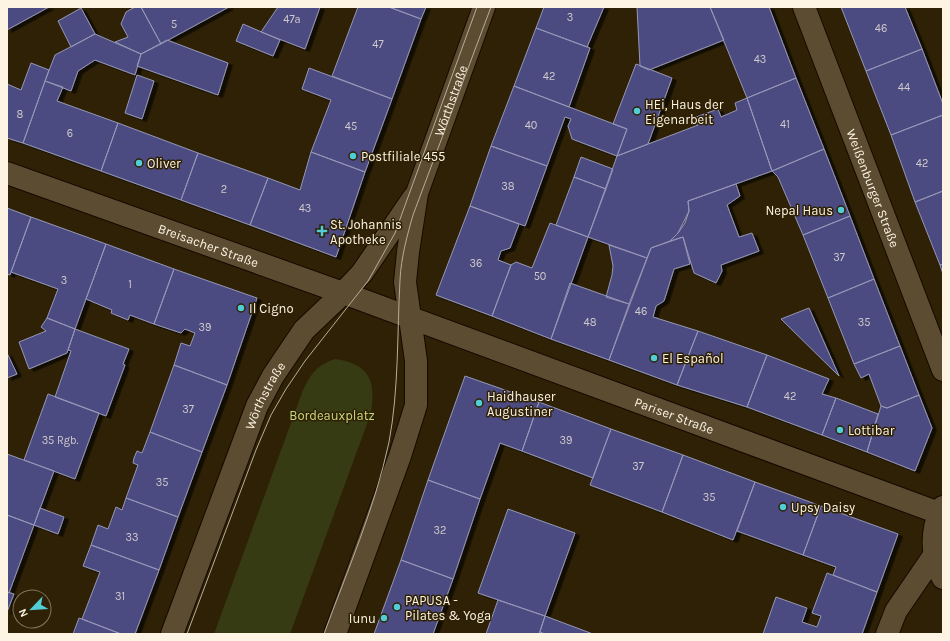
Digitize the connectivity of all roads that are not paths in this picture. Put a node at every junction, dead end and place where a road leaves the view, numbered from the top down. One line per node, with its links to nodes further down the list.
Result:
1 (484, 7): 4 (street, Wörthstraße)
2 (804, 7): 7 (street, Weißenburger Straße)
3 (7, 173): 5 (street, Breisacher Straße)
4 (417, 193): 5 (street, Wörthstraße); 6 (street, Wörthstraße)
5 (344, 293): 6 (street, Breisacher Straße); 11 (street, Wörthstraße)
6 (409, 318): 8 (street, Pariser Straße); 12 (street, Wörthstraße)
7 (943, 370)
8 (941, 510): 9 (street)
9 (935, 554): 10 (street); 13 (street)
10 (943, 578)
11 (172, 634)
12 (335, 634)
13 (887, 634)

